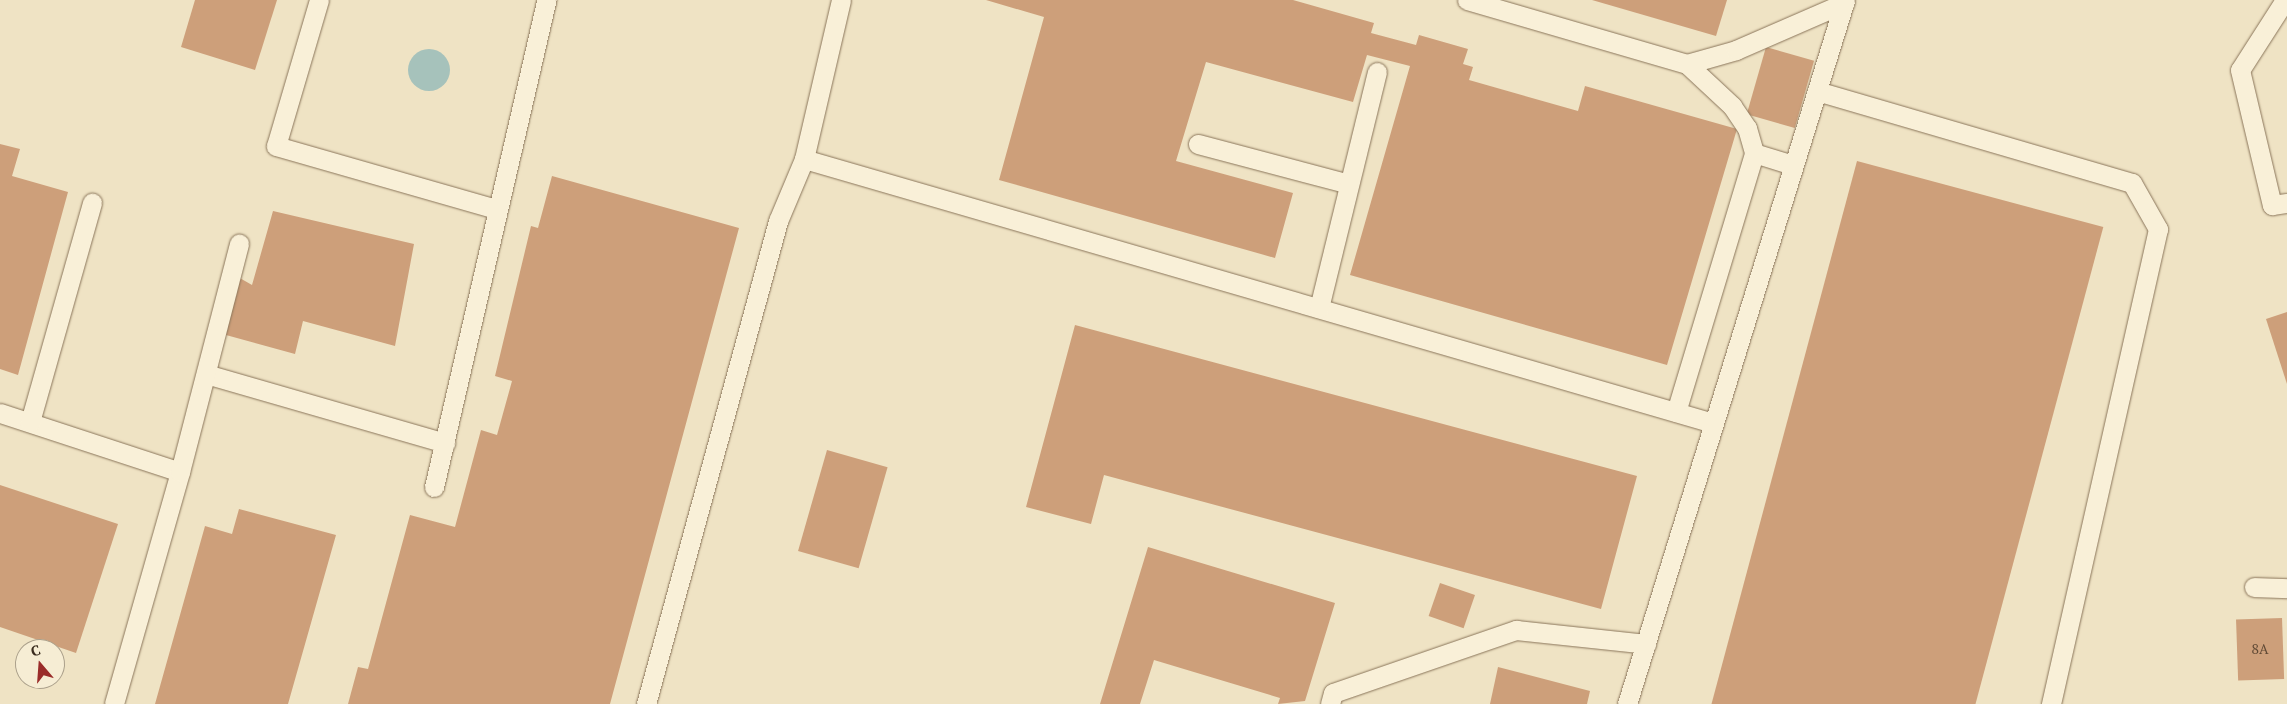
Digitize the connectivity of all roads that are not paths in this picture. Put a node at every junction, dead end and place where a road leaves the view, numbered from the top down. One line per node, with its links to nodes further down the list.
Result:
1 (319, 0): 17 (lane)
2 (546, 0): 17 (lane)
3 (841, 0): 12 (lane)
4 (1468, 0): 7 (lane)
5 (2285, 0): 16 (lane)
6 (1844, 1): 7 (lane); 9 (lane)
7 (1687, 64): 11 (lane)
8 (1378, 72): 14 (lane)
9 (1817, 91): 13 (lane); 35 (lane)
10 (1198, 144): 14 (lane)
11 (1754, 153): 13 (lane); 21 (lane)
12 (804, 159): 19 (lane); 32 (lane)
13 (1794, 165): 24 (lane)
14 (1349, 184): 19 (lane)
15 (92, 203): 23 (lane)
16 (2287, 203)
17 (496, 209): 25 (lane)
18 (239, 244): 20 (lane)
19 (1319, 308): 21 (lane)
20 (206, 374): 25 (lane); 26 (lane)
21 (1676, 412): 24 (lane)
22 (0, 413): 23 (lane)
23 (30, 422): 26 (lane)
24 (1713, 423): 30 (lane)
25 (445, 443): 27 (lane)
26 (180, 472): 31 (lane)
27 (434, 487)
28 (2254, 587): 29 (lane)
29 (2287, 588)
30 (1646, 644): 33 (lane); 34 (lane)
31 (114, 704)
32 (646, 704)
33 (1330, 704)
34 (1627, 704)
35 (2051, 704)

